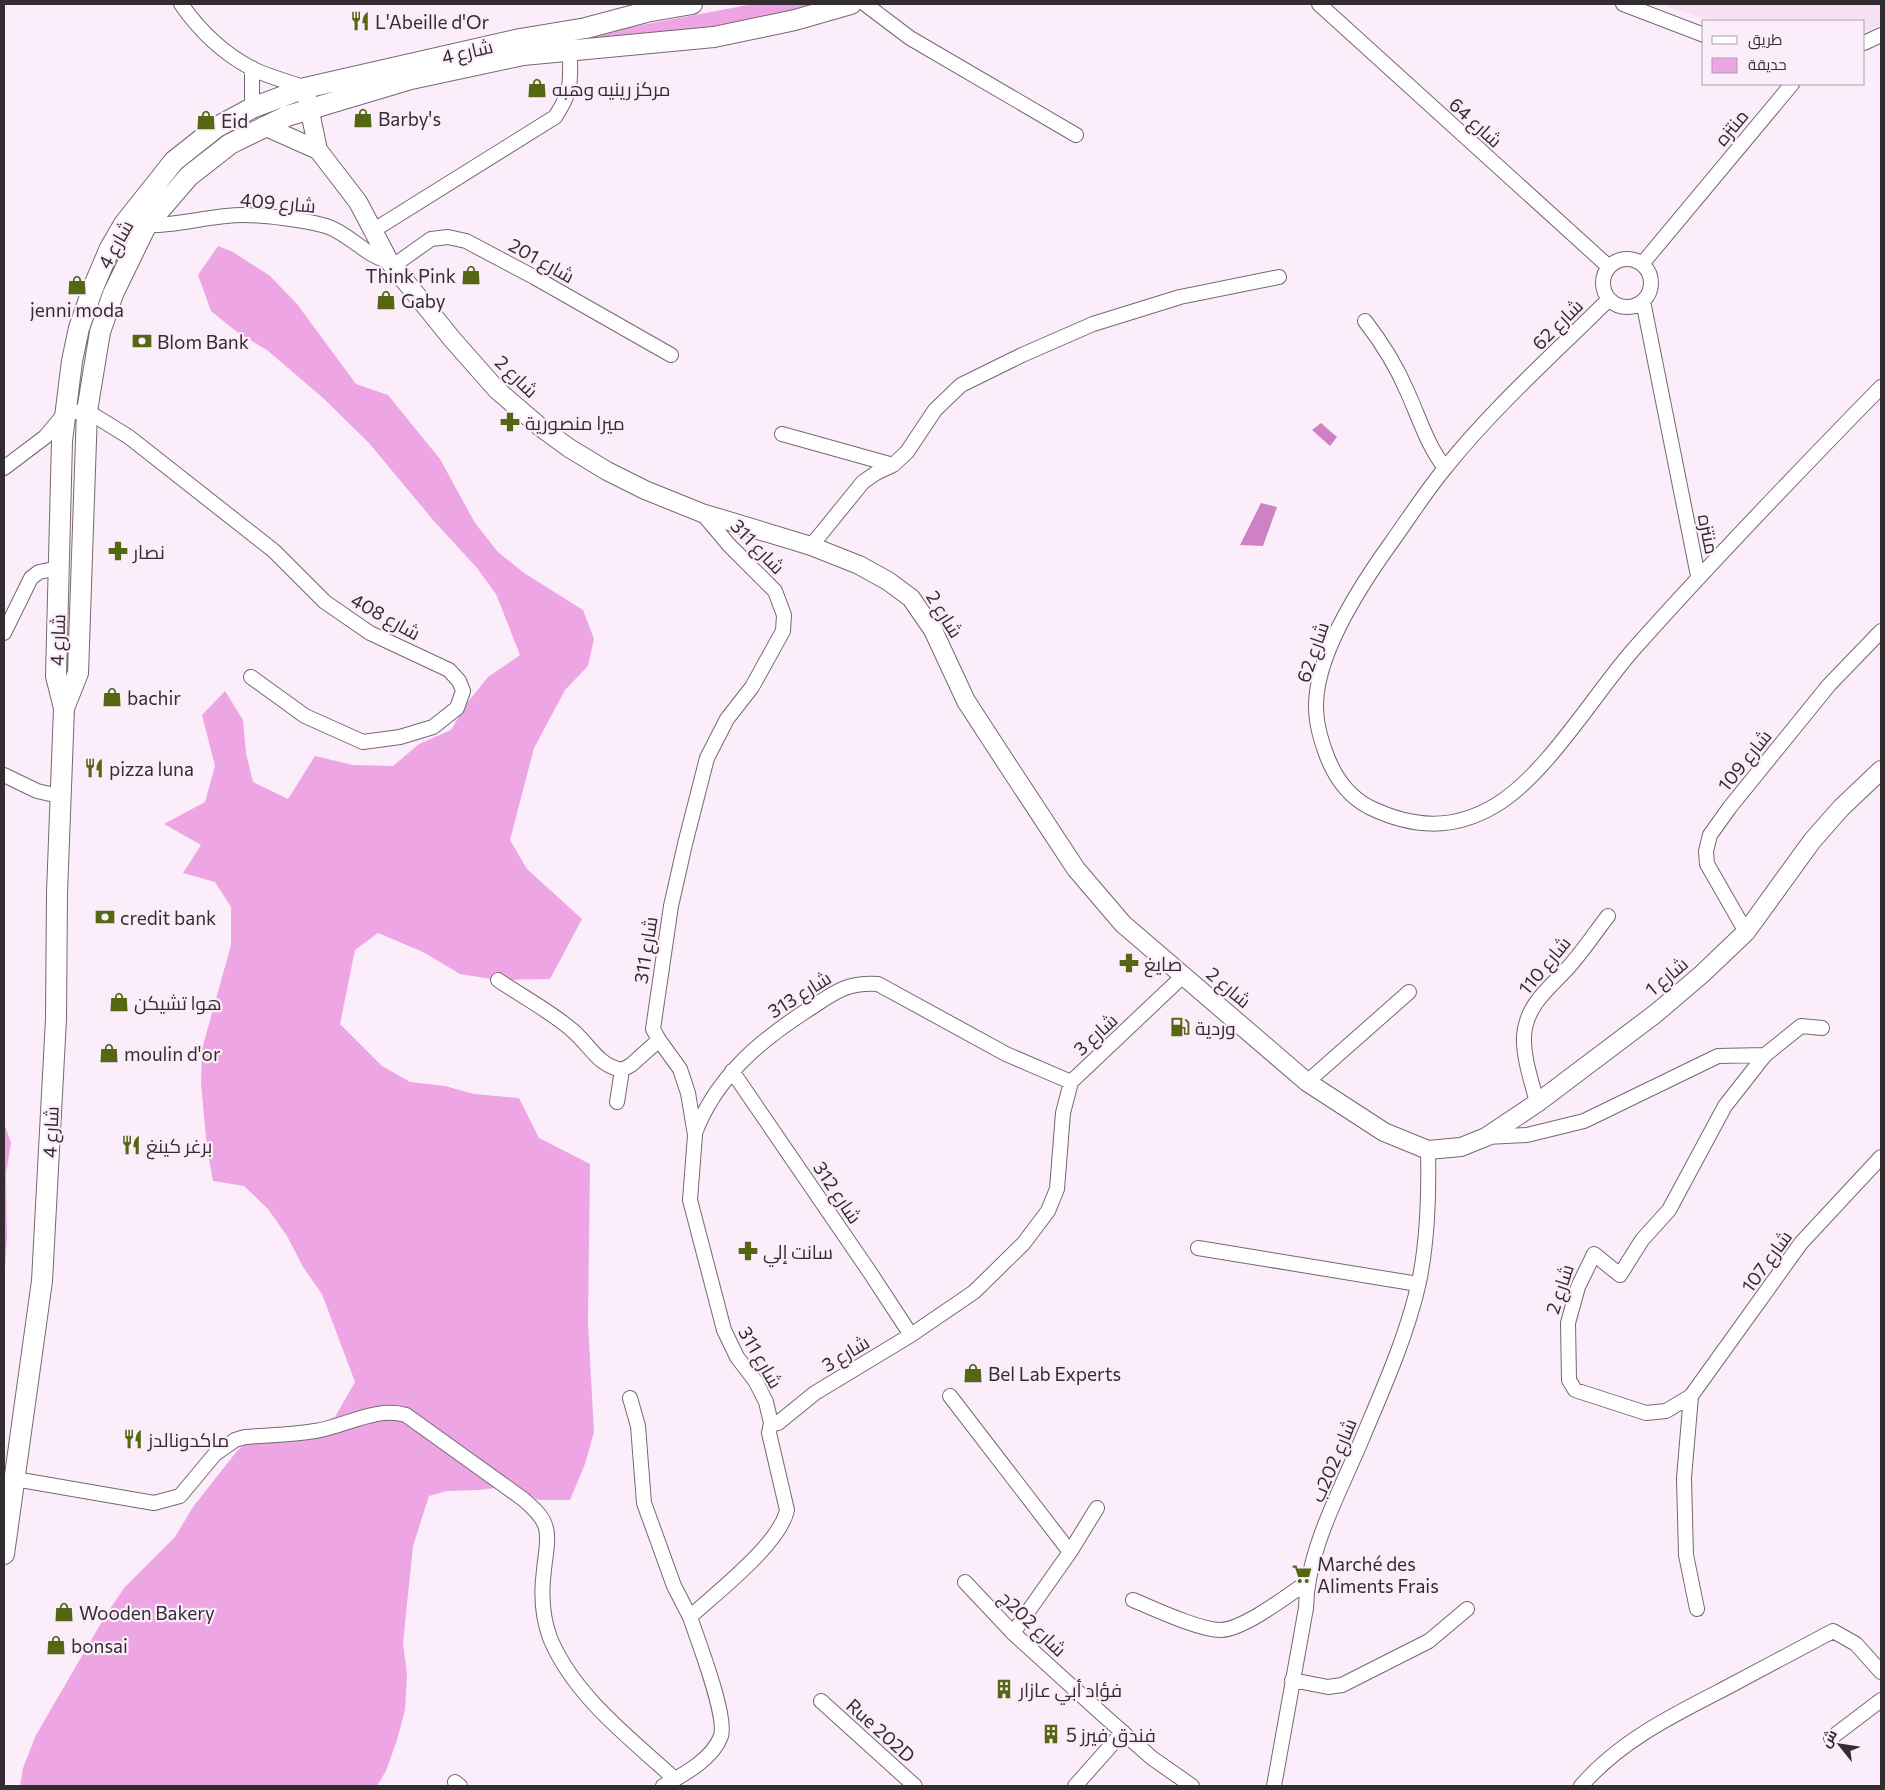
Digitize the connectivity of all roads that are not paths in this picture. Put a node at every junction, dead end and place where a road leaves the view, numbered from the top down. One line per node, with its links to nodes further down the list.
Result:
1 (181, 4): 13 (street)
2 (692, 4): 7 (main road)
3 (851, 4): 12 (main road)
4 (865, 4): 19 (street)
5 (1318, 4): 26 (street, شارع 64)
6 (1623, 4): 8 (street)
7 (652, 8): 11 (main road)
8 (1702, 34)
9 (1881, 35): 10 (street)
10 (1865, 43)
11 (521, 47): 12 (main road); 15 (main road, شارع 4); 16 (main road, شارع 4)
12 (570, 51): 23 (street)
13 (252, 68): 15 (street); 17 (street)
14 (1791, 85): 25 (street, منتزه)
15 (305, 88): 16 (street, شارع 2); 17 (main road, شارع 4)
16 (310, 107): 18 (main road, شارع 4); 20 (street, شارع 2)
17 (252, 108): 21 (main road, شارع 4)
18 (264, 126): 20 (street, شارع 2); 22 (main road, شارع 4)
19 (1076, 135)
20 (318, 150): 23 (street, شارع 2)
21 (124, 224): 22 (street, شارع 409); 34 (main road, شارع 4)
22 (146, 226): 24 (street, شارع 409); 33 (main road, شارع 4)
23 (374, 230): 24 (street, شارع 2)
24 (391, 264): 31 (street, شارع 201); 43 (street, شارع 2)
25 (1642, 264): 26 (street); 29 (street)
26 (1609, 267): 28 (street)
27 (1279, 277): 37 (street)
28 (1609, 299): 29 (street); 39 (street, شارع 62)
29 (1643, 301): 46 (street, منتزه)
30 (1365, 321): 39 (street)
31 (671, 355)
32 (1881, 387): 46 (street, منتزه)
33 (87, 411): 34 (street); 40 (main road, شارع 4); 49 (street, شارع 408)
34 (65, 414): 36 (street); 42 (main road, شارع 4)
35 (782, 434): 37 (street)
36 (20, 457): 38 (street); 41 (street)
37 (893, 465): 44 (street)
38 (4, 468)
39 (1445, 468): 46 (street, شارع 62)
40 (84, 474): 42 (main road); 50 (main road, شارع 4)
41 (4, 475)
42 (61, 476): 45 (main road, شارع 4)
43 (702, 513): 44 (street, شارع 2); 60 (street, شارع 311)
44 (811, 546): 56 (street, شارع 2)
45 (59, 568): 48 (street); 50 (main road, شارع 4)
46 (1698, 576)
47 (1881, 632): 55 (street, شارع 109)
48 (4, 633)
49 (251, 677)
50 (64, 708): 53 (main road, شارع 4)
51 (1881, 770): 55 (street, شارع 1)
52 (4, 775): 53 (street)
53 (59, 796): 79 (main road, شارع 4)
54 (1608, 916): 67 (street, شارع 110)
55 (1746, 932): 67 (street, شارع 1)
56 (1182, 976): 64 (street, شارع 3); 65 (street, شارع 2)
57 (498, 980): 62 (street)
58 (1409, 992): 65 (street)
59 (1822, 1028): 61 (street, شارع 2)
60 (659, 1040): 62 (street); 68 (street, شارع 311)
61 (1765, 1055): 69 (street); 76 (street, شارع 2)
62 (622, 1070): 66 (street)
63 (732, 1070): 64 (street, شارع 313); 68 (street, شارع 313); 74 (street, شارع 312)
64 (1071, 1082): 74 (street, شارع 3)
65 (1307, 1082): 70 (street, شارع 2)
66 (617, 1102)
67 (1537, 1103): 69 (street, شارع 1)
68 (695, 1135): 78 (street, شارع 311)
69 (1486, 1137): 70 (street, شارع 1)
70 (1428, 1150): 73 (street, شارع 202ب)
71 (1881, 1157): 76 (street, شارع 107)
72 (1198, 1248): 73 (street)
73 (1418, 1284): 84 (street, شارع 202ب)
74 (911, 1335): 78 (street, شارع 3)
75 (950, 1396): 81 (street)
76 (1691, 1396): 87 (street)
77 (630, 1398): 88 (street)
78 (771, 1423): 88 (street)
79 (15, 1479): 82 (main road, شارع 4); 96 (street)
80 (1098, 1508): 81 (street)
81 (1070, 1552): 89 (street)
82 (4, 1554)
83 (965, 1582): 89 (street, شارع 202ج)
84 (1306, 1583): 85 (street); 91 (street, شارع 202ب)
85 (1133, 1600)
86 (1468, 1609): 91 (street)
87 (1697, 1609)
88 (690, 1617): 96 (street)
89 (1013, 1633): 94 (street, شارع 202ج)
90 (1881, 1672): 101 (street)
91 (1292, 1680): 100 (street, شارع 202ب)
92 (1881, 1700): 95 (street)
93 (821, 1701): 97 (street, Rue 202D)
94 (1123, 1732): 98 (street); 99 (street, شارع 202ج)
95 (1830, 1738)
96 (669, 1783)
97 (915, 1786)
98 (1075, 1786)
99 (1192, 1786)
100 (1274, 1786)
101 (1581, 1786)

